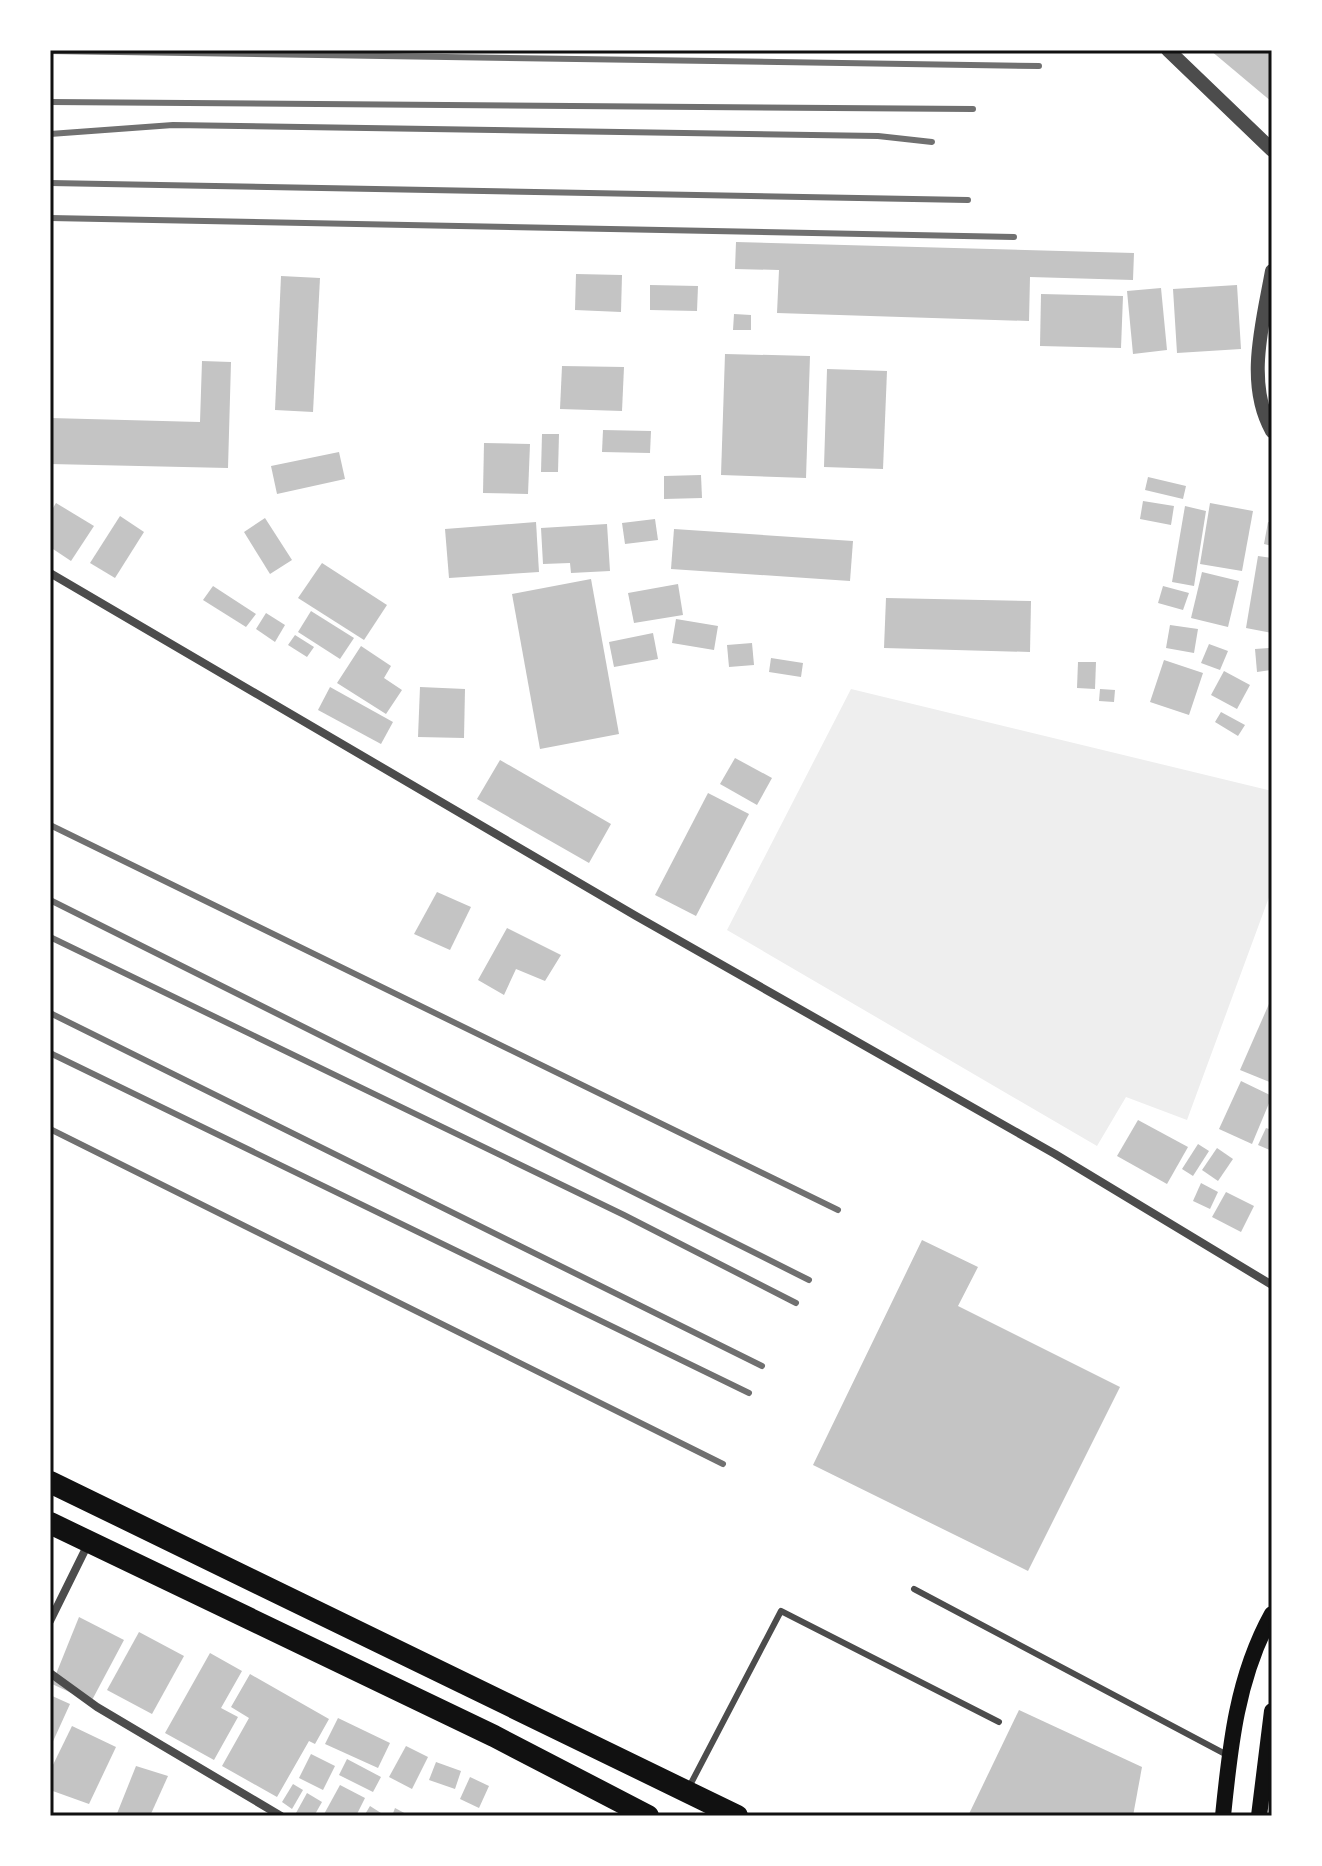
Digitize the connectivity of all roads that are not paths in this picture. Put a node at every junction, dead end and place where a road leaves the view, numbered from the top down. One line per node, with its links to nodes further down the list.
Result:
1 (1168, 50): 2 (street)
2 (1272, 150)
3 (1272, 271): 4 (street)
4 (1272, 431)
5 (50, 573): 6 (street)
6 (1272, 1285)
7 (50, 1482): 8 (highway)
8 (80, 1497): 9 (highway); 10 (highway)
9 (122, 1517): 11 (highway); 20 (highway)
10 (58, 1527): 11 (highway)
11 (99, 1546): 14 (street); 22 (highway)
12 (914, 1589): 19 (lane)
13 (1272, 1614): 19 (main road)
14 (50, 1621)
15 (50, 1673): 21 (street)
16 (1272, 1711): 18 (main road)
17 (999, 1722): 20 (lane)
18 (1268, 1756): 25 (main road)
19 (1230, 1757): 24 (main road)
20 (687, 1792): 23 (highway)
21 (281, 1816)
22 (648, 1816)
23 (737, 1816)
24 (1223, 1816)
25 (1259, 1816)

